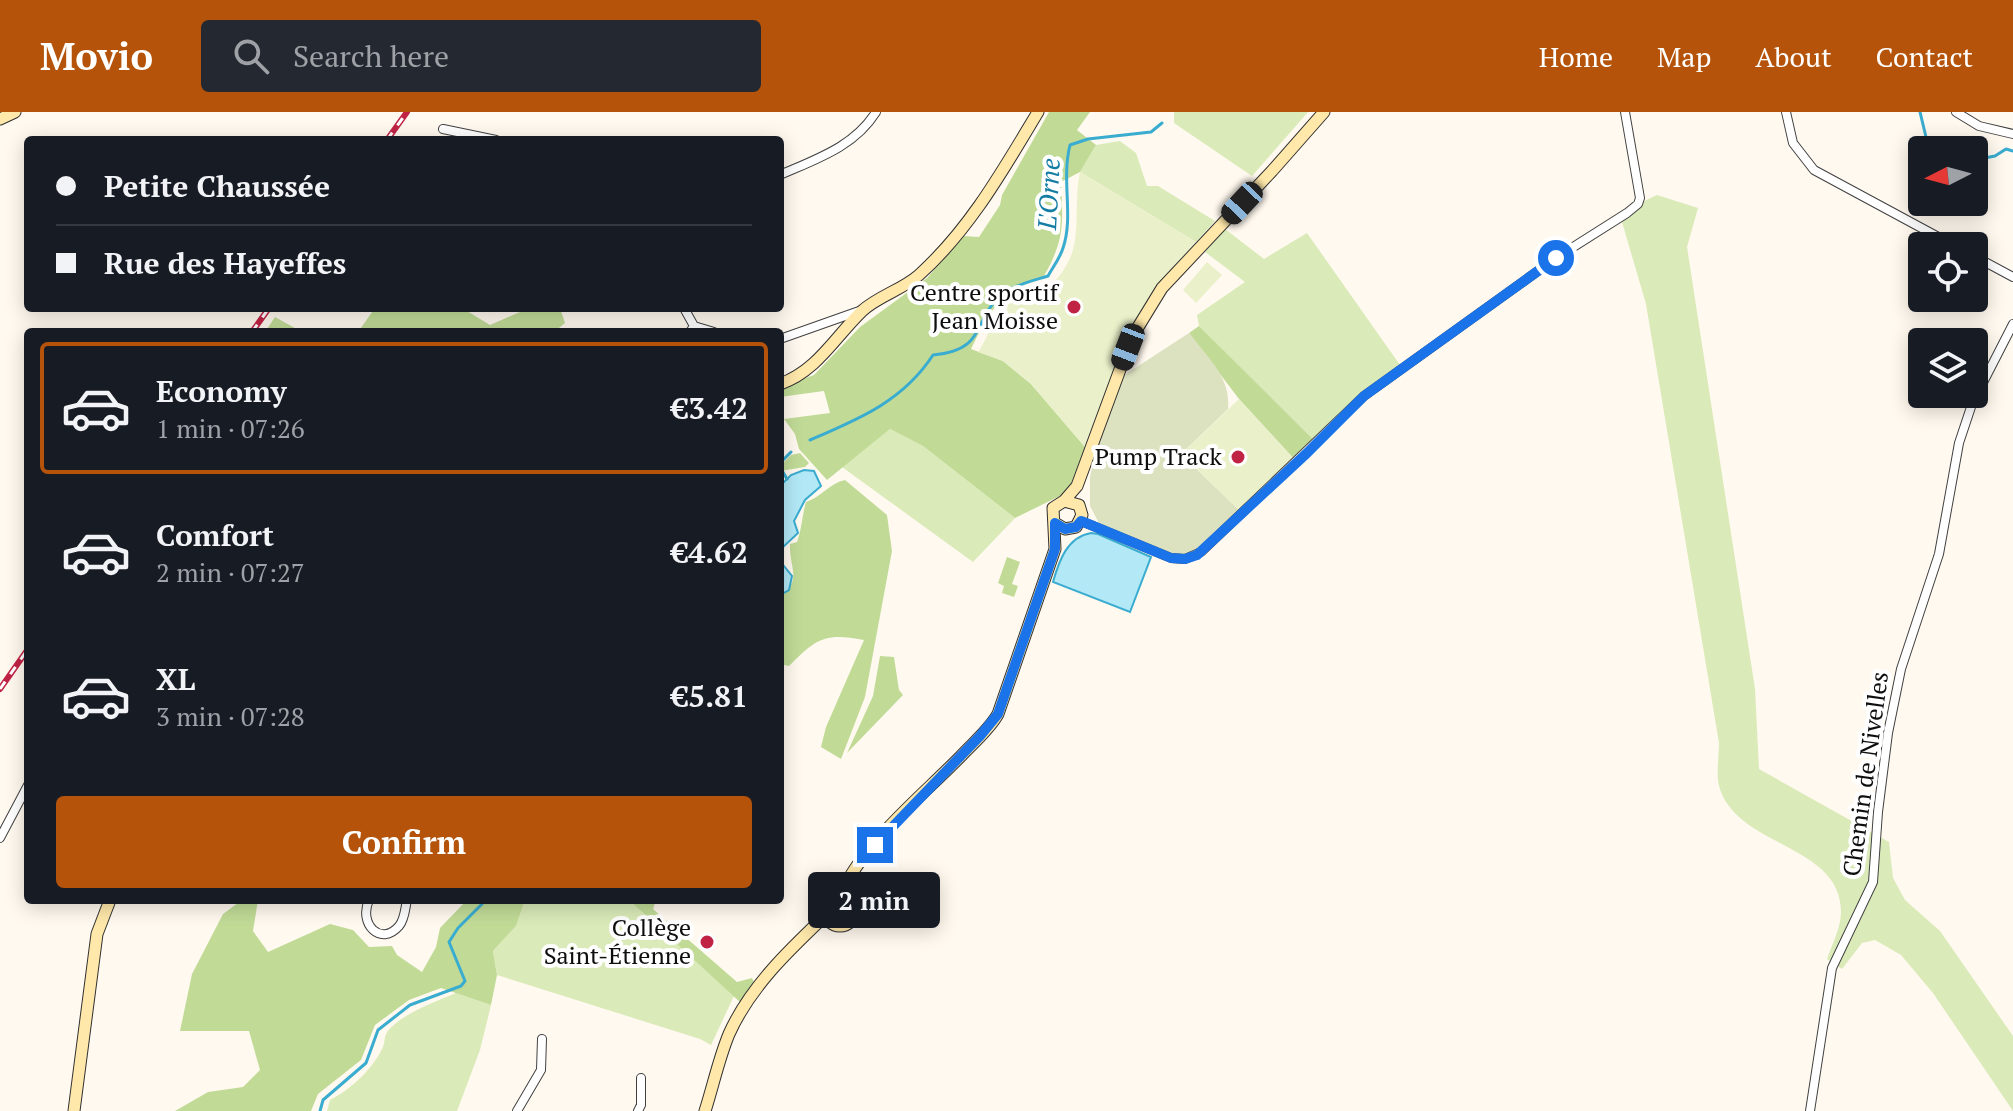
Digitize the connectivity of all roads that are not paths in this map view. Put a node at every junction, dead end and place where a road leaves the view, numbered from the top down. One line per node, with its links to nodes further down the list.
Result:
1 (15, 112): 8 (street)
2 (876, 112): 12 (street)
3 (1038, 112): 16 (street)
4 (1324, 112): 20 (street)
5 (1625, 112): 24 (street)
6 (1786, 112): 13 (street)
7 (1956, 112): 10 (street)
8 (0, 119)
9 (443, 129): 11 (street)
10 (2013, 134)
11 (477, 136)
12 (784, 173)
13 (1929, 232)
14 (1988, 264): 15 (street)
15 (2013, 277)
16 (862, 310): 18 (street); 19 (street)
17 (2013, 324): 39 (street, Chemin de Nivelles)
18 (784, 338)
19 (784, 383)
20 (1077, 486): 21 (street); 22 (street)
21 (1064, 501): 22 (street); 23 (street)
22 (1079, 505): 24 (street)
23 (1055, 523): 24 (street); 25 (street)
24 (1076, 525): 25 (street)
25 (1055, 549): 28 (street)
26 (24, 793): 27 (street)
27 (0, 838)
28 (845, 898): 32 (street); 32 (street)
29 (108, 904): 35 (street)
30 (367, 904): 31 (street)
31 (406, 904)
32 (830, 920): 38 (street)
33 (542, 1039): 36 (street)
34 (641, 1078): 37 (street)
35 (74, 1111)
36 (517, 1111)
37 (638, 1111)
38 (705, 1111)
39 (1810, 1111)

